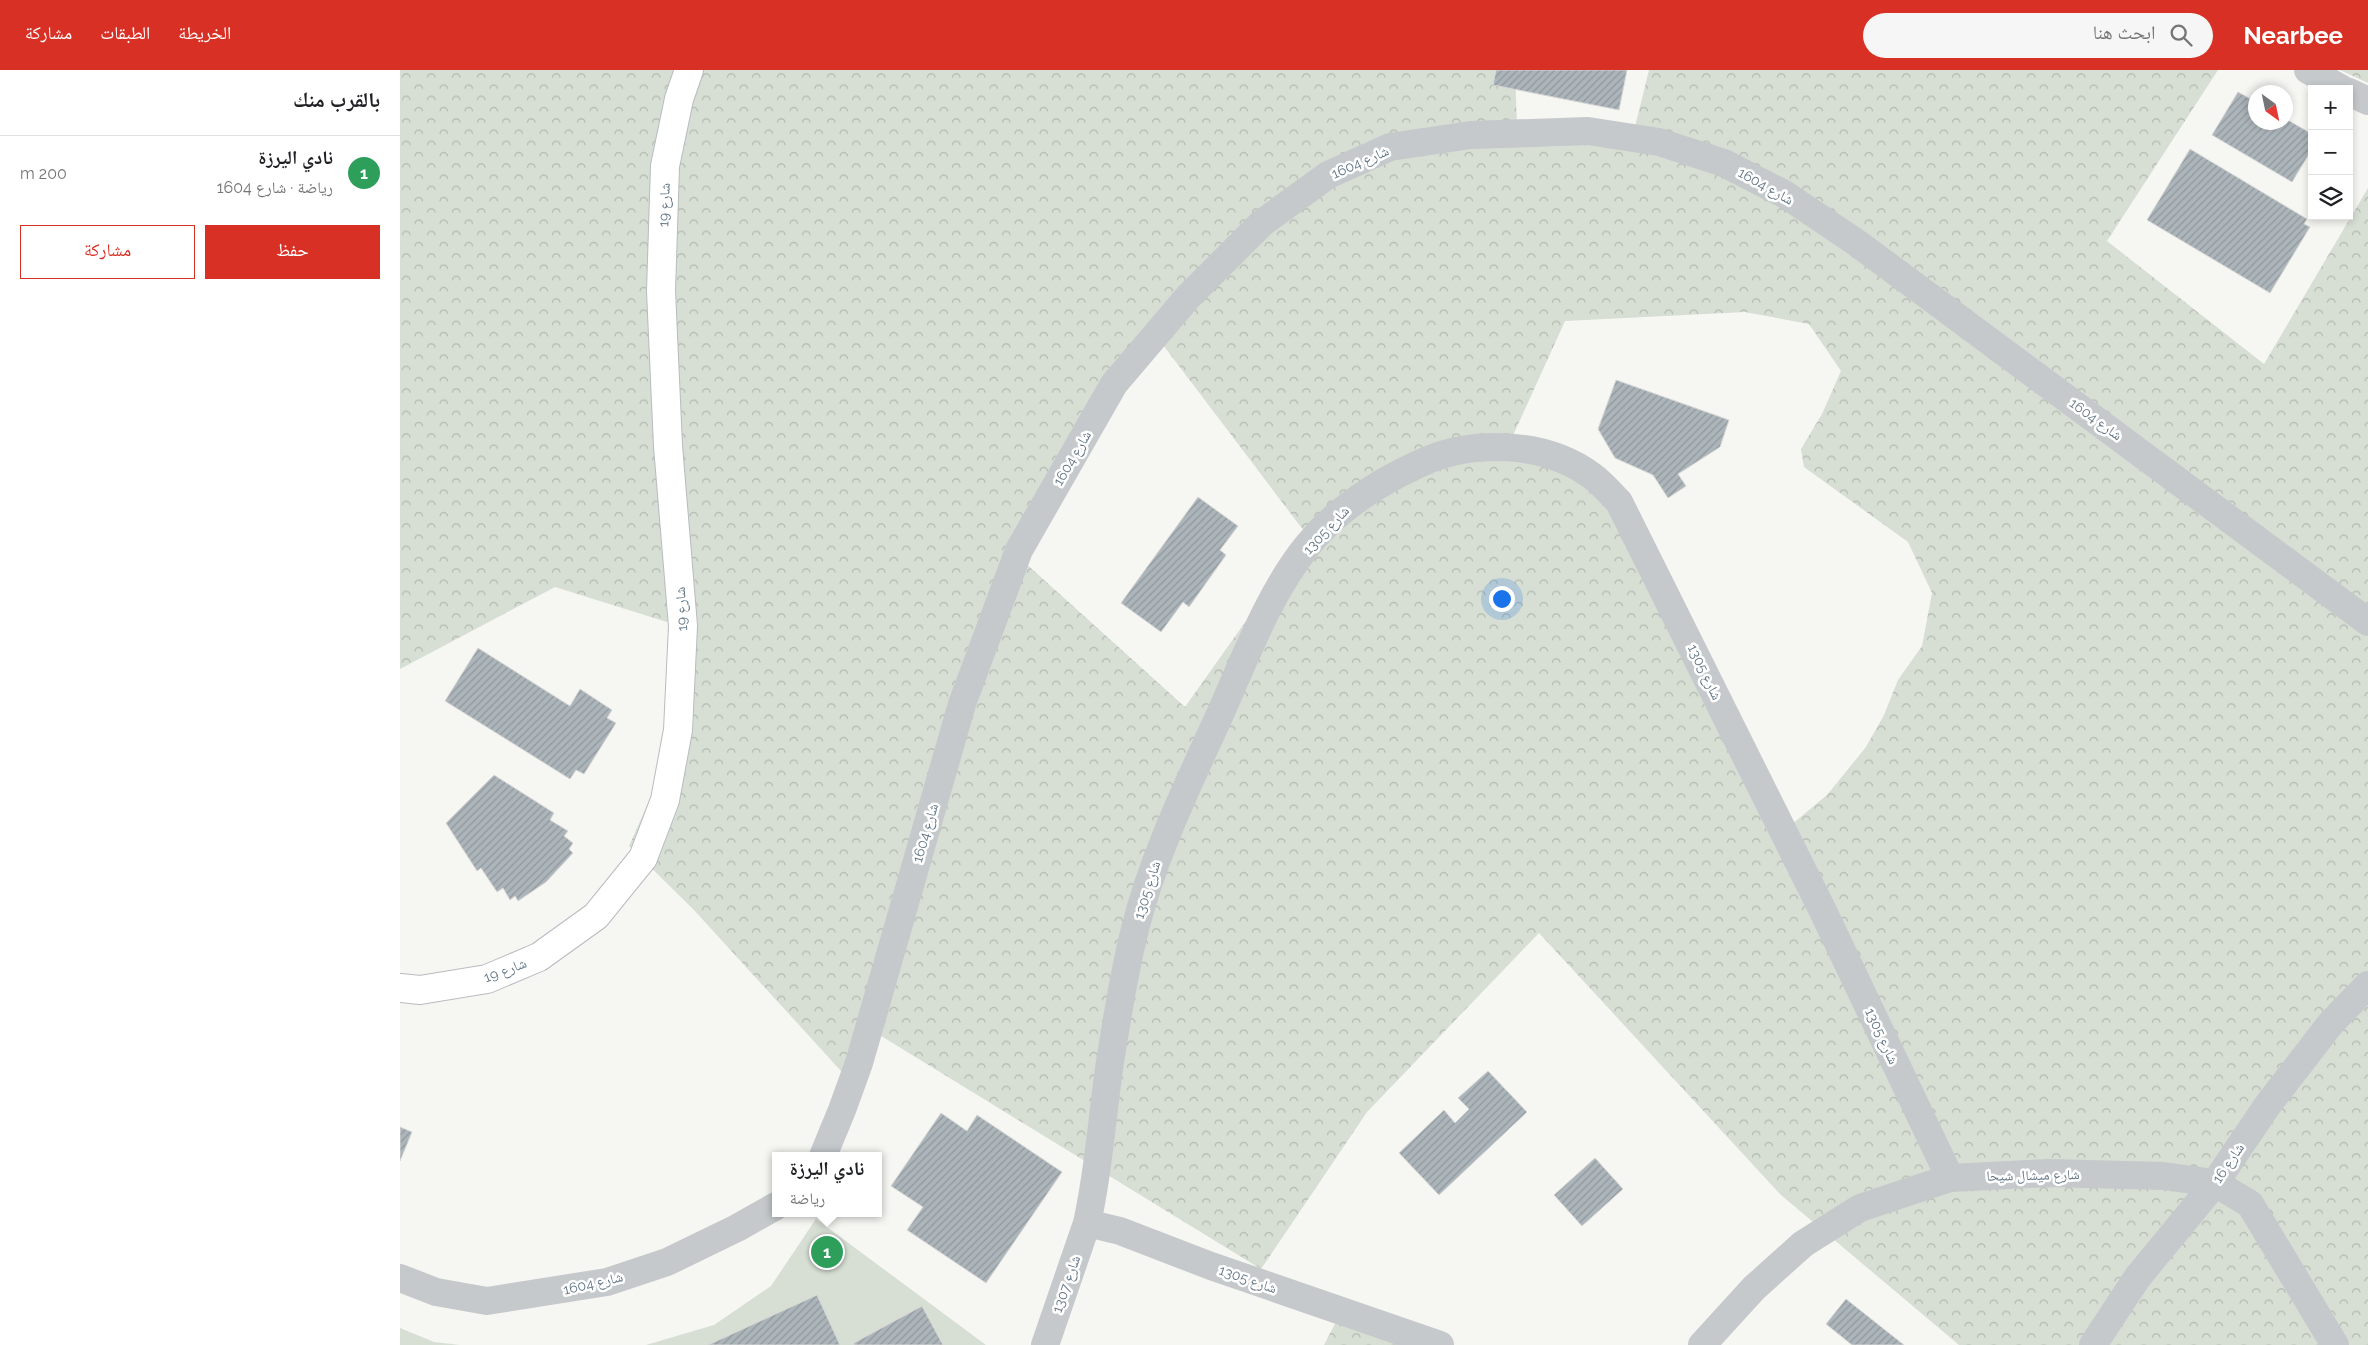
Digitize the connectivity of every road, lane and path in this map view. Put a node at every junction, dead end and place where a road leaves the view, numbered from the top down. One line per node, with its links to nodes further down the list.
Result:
1 (689, 70): 8 (main road, شارع 19)
2 (2308, 70): 3 (street)
3 (2335, 85)
4 (2353, 94): 5 (street)
5 (2368, 101)
6 (2368, 622): 9 (street, شارع 1604)
7 (2368, 985): 11 (street, شارع 16)
8 (400, 988)
9 (825, 1152)
10 (1950, 1178): 11 (street, شارع ميشال شيحا); 13 (street, شارع 1305); 17 (street, شارع ميشال شيحا)
11 (2215, 1183): 18 (street, شارع 16); 19 (street, شارع ميشال شيحا)
12 (772, 1208): 14 (street, شارع 1604)
13 (1087, 1223): 15 (street, شارع 1307); 16 (street, شارع 1305)
14 (400, 1278)
15 (1045, 1345)
16 (1440, 1345)
17 (1702, 1345)
18 (2093, 1345)
19 (2335, 1345)

